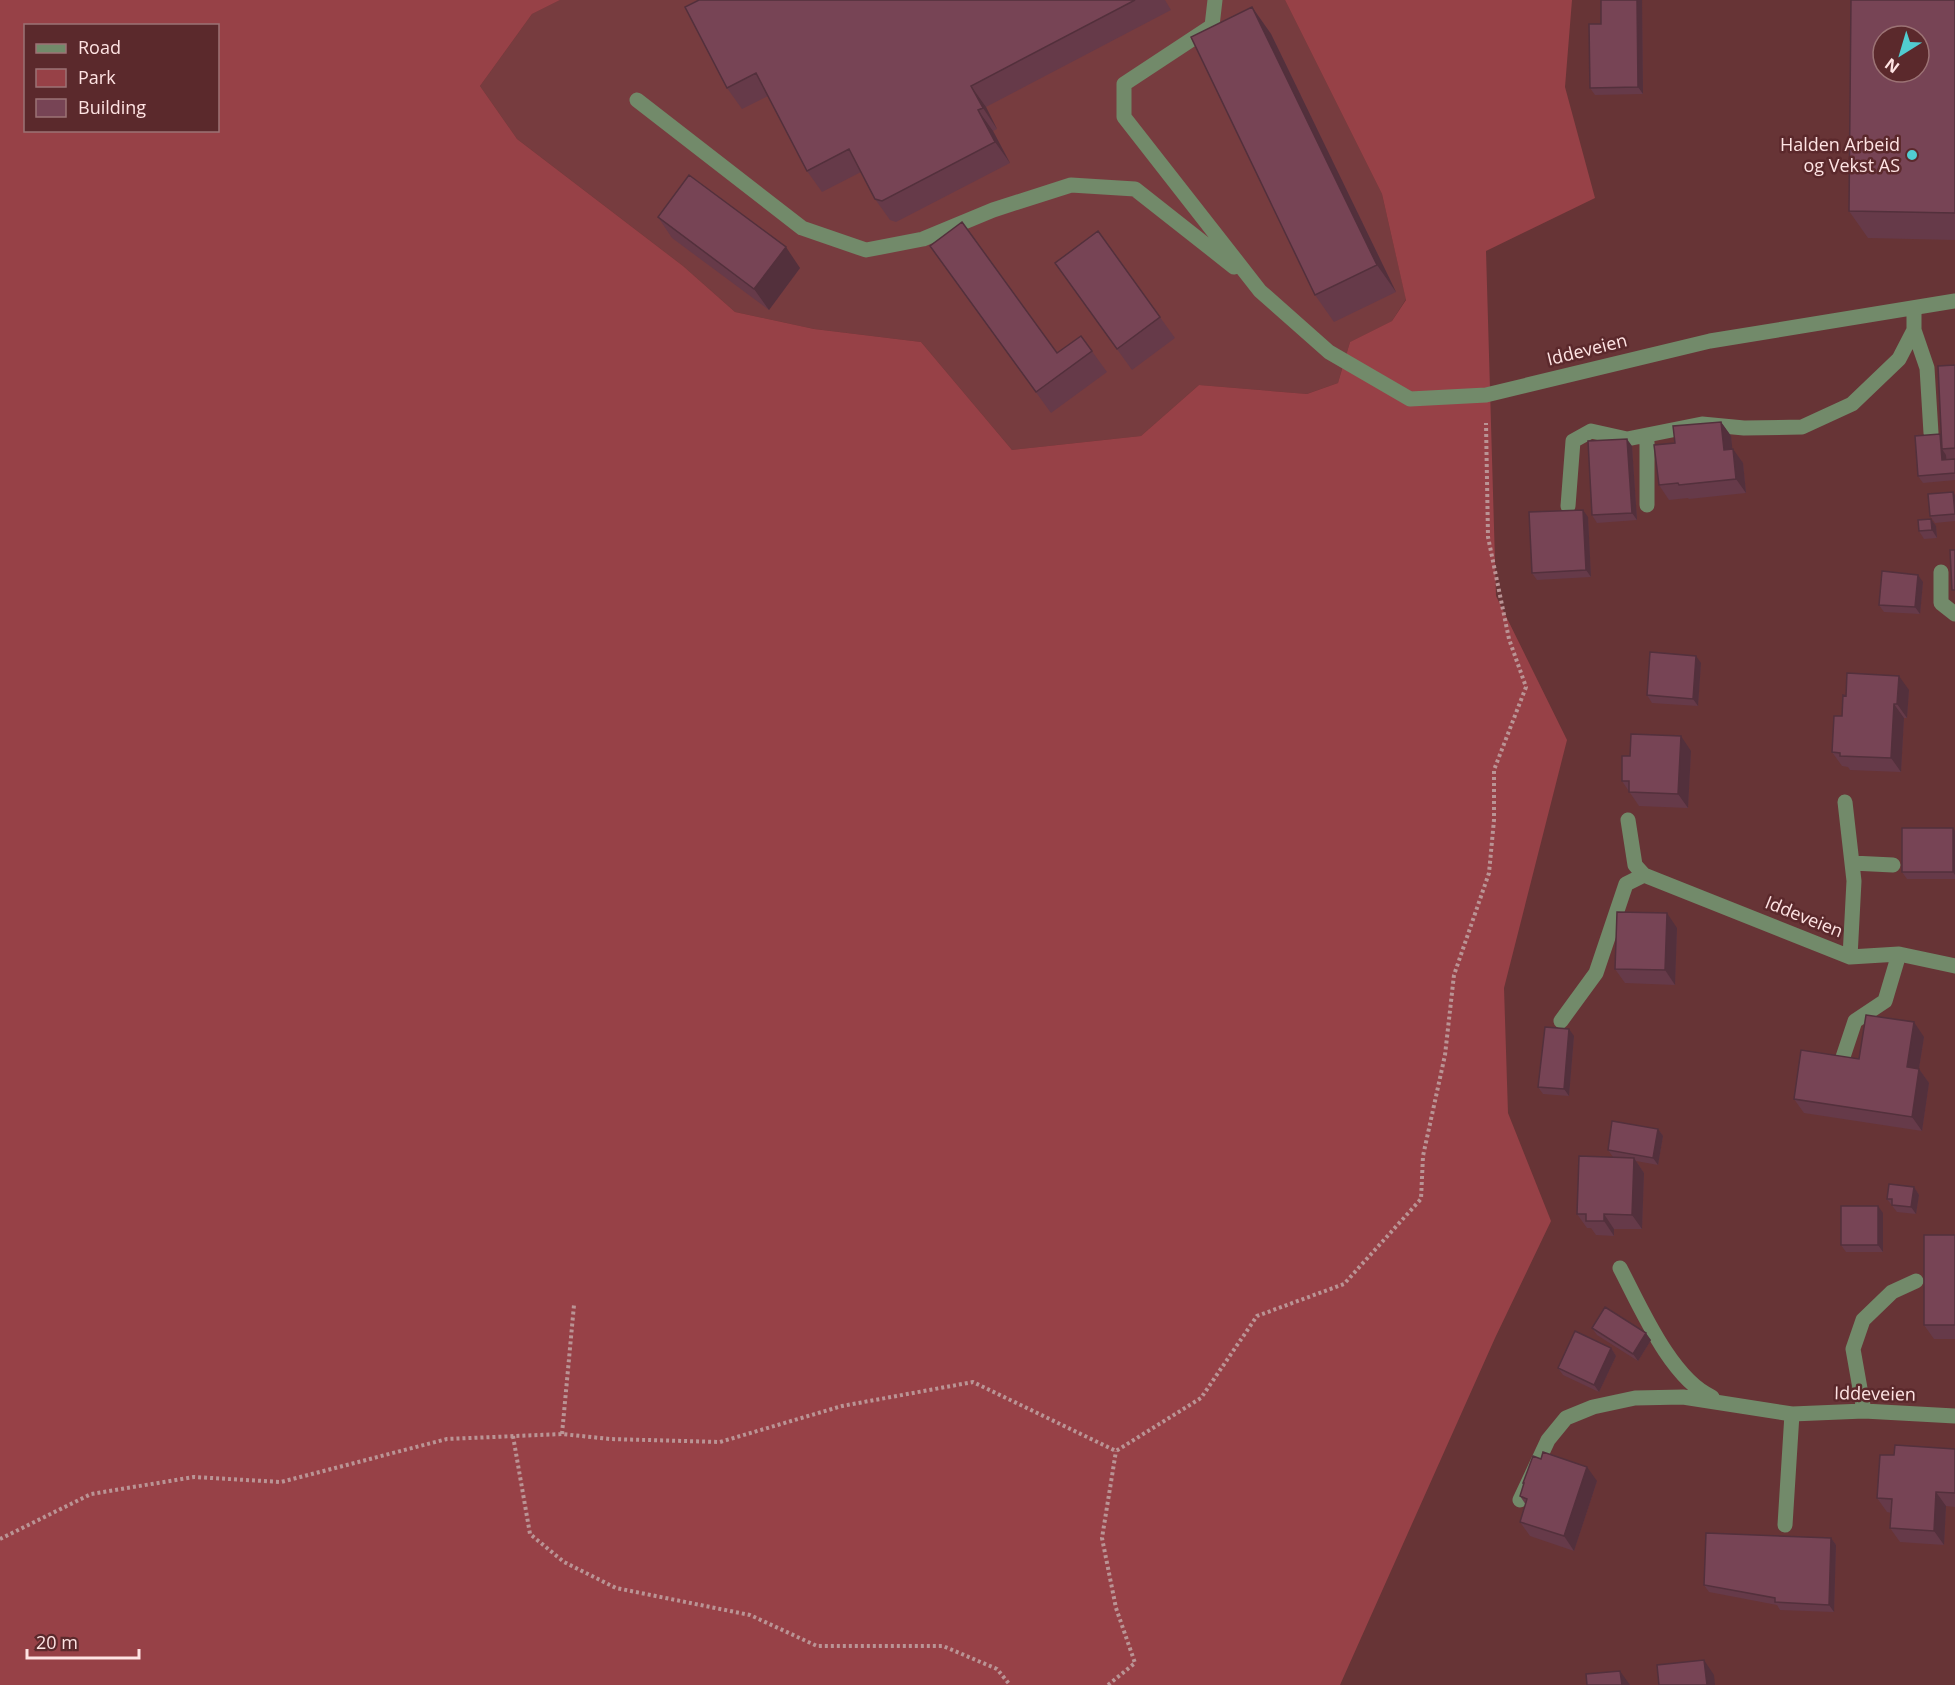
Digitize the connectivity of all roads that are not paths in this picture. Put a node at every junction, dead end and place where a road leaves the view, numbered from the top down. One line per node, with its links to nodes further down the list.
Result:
1 (1215, 0): 3 (street)
2 (637, 100): 3 (street)
3 (1258, 287): 5 (street, Iddeveien)
4 (1955, 301): 5 (street, Iddeveien)
5 (1914, 308): 6 (street)
6 (1914, 330): 7 (street); 8 (street)
7 (1931, 433)
8 (1647, 436): 9 (street); 10 (street)
9 (1647, 505)
10 (1568, 506)
11 (1941, 572): 12 (street)
12 (1955, 614)
13 (1845, 802): 15 (street)
14 (1628, 820): 17 (street)
15 (1852, 863): 16 (street); 19 (street)
16 (1893, 865)
17 (1644, 875): 19 (street, Iddeveien); 21 (street)
18 (1899, 954): 19 (street, Iddeveien); 20 (street, Iddeveien); 22 (street)
19 (1850, 957)
20 (1955, 966)
21 (1561, 1021)
22 (1841, 1063)
23 (1620, 1268): 25 (street)
24 (1916, 1281): 26 (street)
25 (1722, 1402): 27 (street, Iddeveien); 29 (street, Iddeveien)
26 (1864, 1411): 27 (street, Iddeveien); 28 (street, Iddeveien)
27 (1792, 1414): 30 (street)
28 (1955, 1416)
29 (1520, 1500)
30 (1785, 1525)

